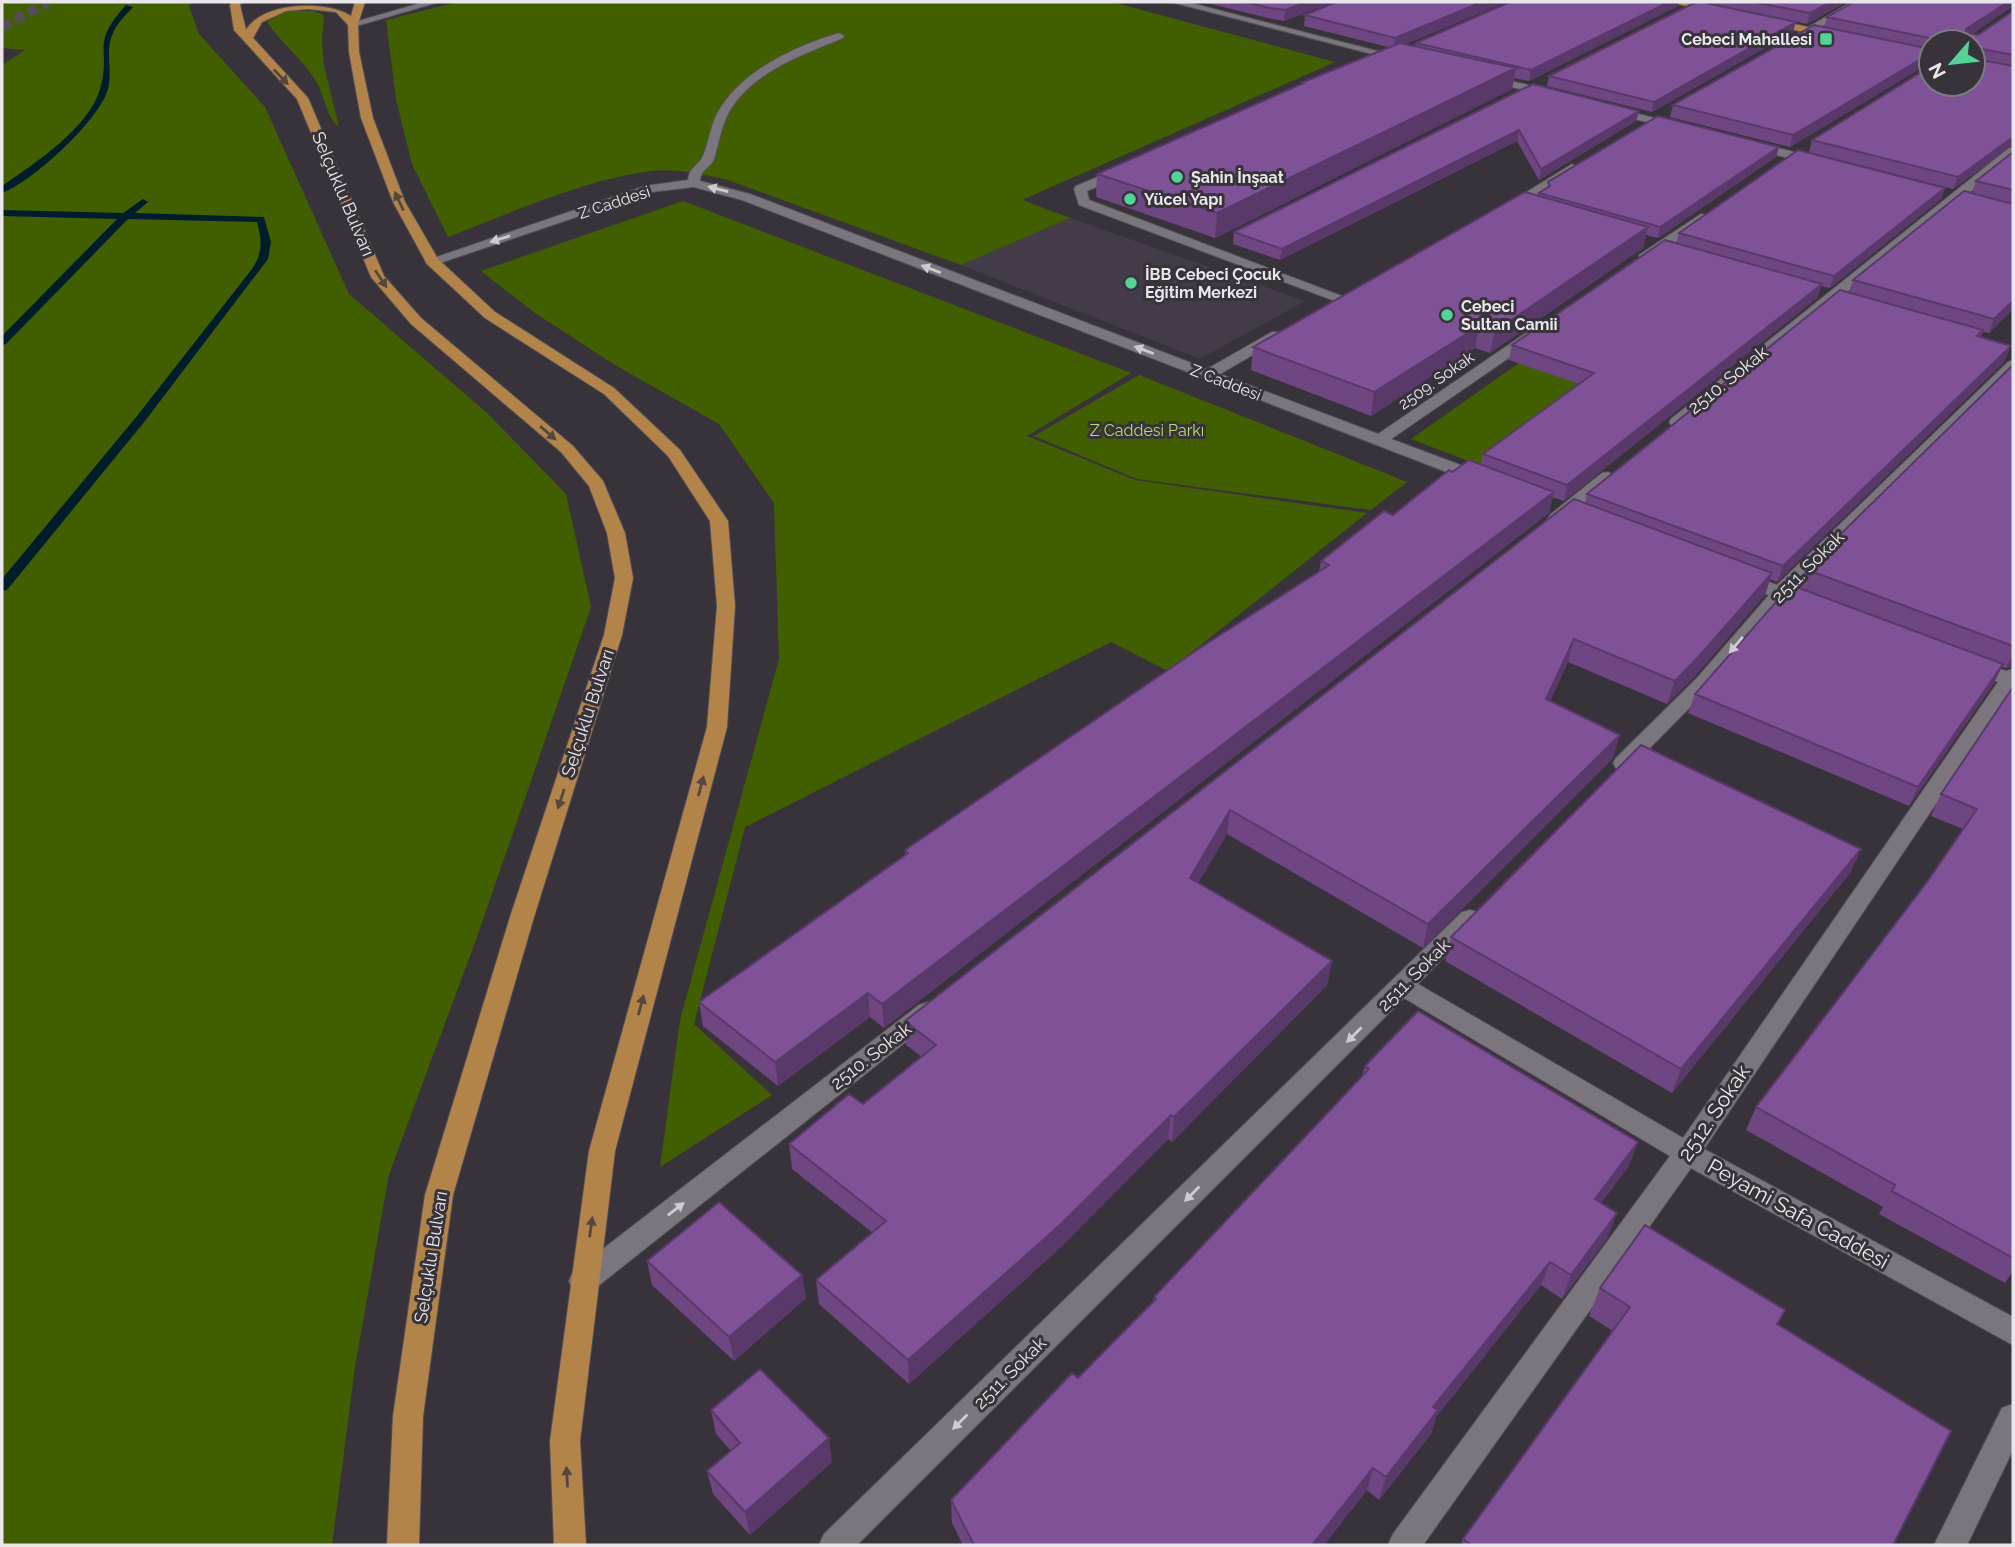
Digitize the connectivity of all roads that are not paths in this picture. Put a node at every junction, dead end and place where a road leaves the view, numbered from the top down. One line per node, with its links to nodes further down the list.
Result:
1 (237, 2): 17 (main road, Selçuklu Bulvarı)
2 (360, 2): 12 (main road)
3 (434, 2): 12 (street)
4 (1675, 2): 7 (main road)
5 (1858, 2): 14 (street)
6 (1186, 3): 13 (street)
7 (1697, 4): 8 (main road); 9 (street)
8 (1732, 14)
9 (1670, 17)
10 (1758, 19): 14 (main road)
11 (1302, 20): 13 (street)
12 (353, 24): 17 (main road); 40 (main road, one-way to 12)
13 (1279, 29): 20 (street)
14 (1809, 30): 16 (main road); 18 (street)
15 (839, 36): 37 (street)
16 (1849, 38)
17 (247, 39): 67 (main road, Selçuklu Bulvarı, one-way to 67)
18 (1786, 43)
19 (1414, 46): 20 (street)
20 (1390, 56): 21 (street); 22 (street)
21 (1416, 62)
22 (1365, 68)
23 (1479, 76): 25 (street)
24 (1541, 82): 25 (street)
25 (1529, 88): 26 (street); 27 (street)
26 (1570, 98)
27 (1506, 99)
28 (1597, 106): 30 (street)
29 (1673, 107): 30 (street)
30 (1645, 124): 31 (street)
31 (1689, 130)
32 (1740, 142): 35 (street)
33 (2013, 151): 47 (street, 2510. Sokak)
34 (1582, 162): 39 (street)
35 (1829, 165)
36 (1128, 169): 42 (street)
37 (694, 183): 40 (street, Z Caddesi, one-way to 40); 46 (street, Z Caddesi, one-way to 37)
38 (1715, 208): 41 (street)
39 (1490, 217)
40 (432, 261): 64 (main road, one-way to 40)
41 (1627, 270)
42 (1328, 305)
43 (1548, 324): 48 (street, 2509. Sokak)
44 (1292, 326): 46 (street)
45 (2013, 365): 55 (street, 2511. Sokak)
46 (1208, 375): 48 (street, Z Caddesi)
47 (1662, 434)
48 (1379, 440): 50 (street, Z Caddesi)
49 (1619, 468): 52 (street)
50 (1501, 486)
51 (1540, 501): 52 (street)
52 (1573, 514): 53 (street)
53 (1544, 528)
54 (1730, 573): 55 (street)
55 (1780, 593): 56 (street); 59 (street, 2511. Sokak, one-way to 59)
56 (1818, 607)
57 (1958, 660): 58 (street)
58 (2012, 678): 63 (street, 2512. Sokak)
59 (1607, 780)
60 (1490, 898): 61 (street, 2511. Sokak)
61 (1403, 986): 63 (street, Peyami Safa Caddesi); 69 (street, 2511. Sokak, one-way to 69)
62 (944, 999): 64 (street, 2510. Sokak, one-way to 62)
63 (1687, 1153): 65 (street, Peyami Safa Caddesi); 70 (street, 2512. Sokak)
64 (583, 1281): 68 (main road, one-way to 64)
65 (2013, 1332)
66 (2013, 1418): 71 (street)
67 (403, 1545)
68 (570, 1545)
69 (835, 1545)
70 (1404, 1545)
71 (1950, 1545)

